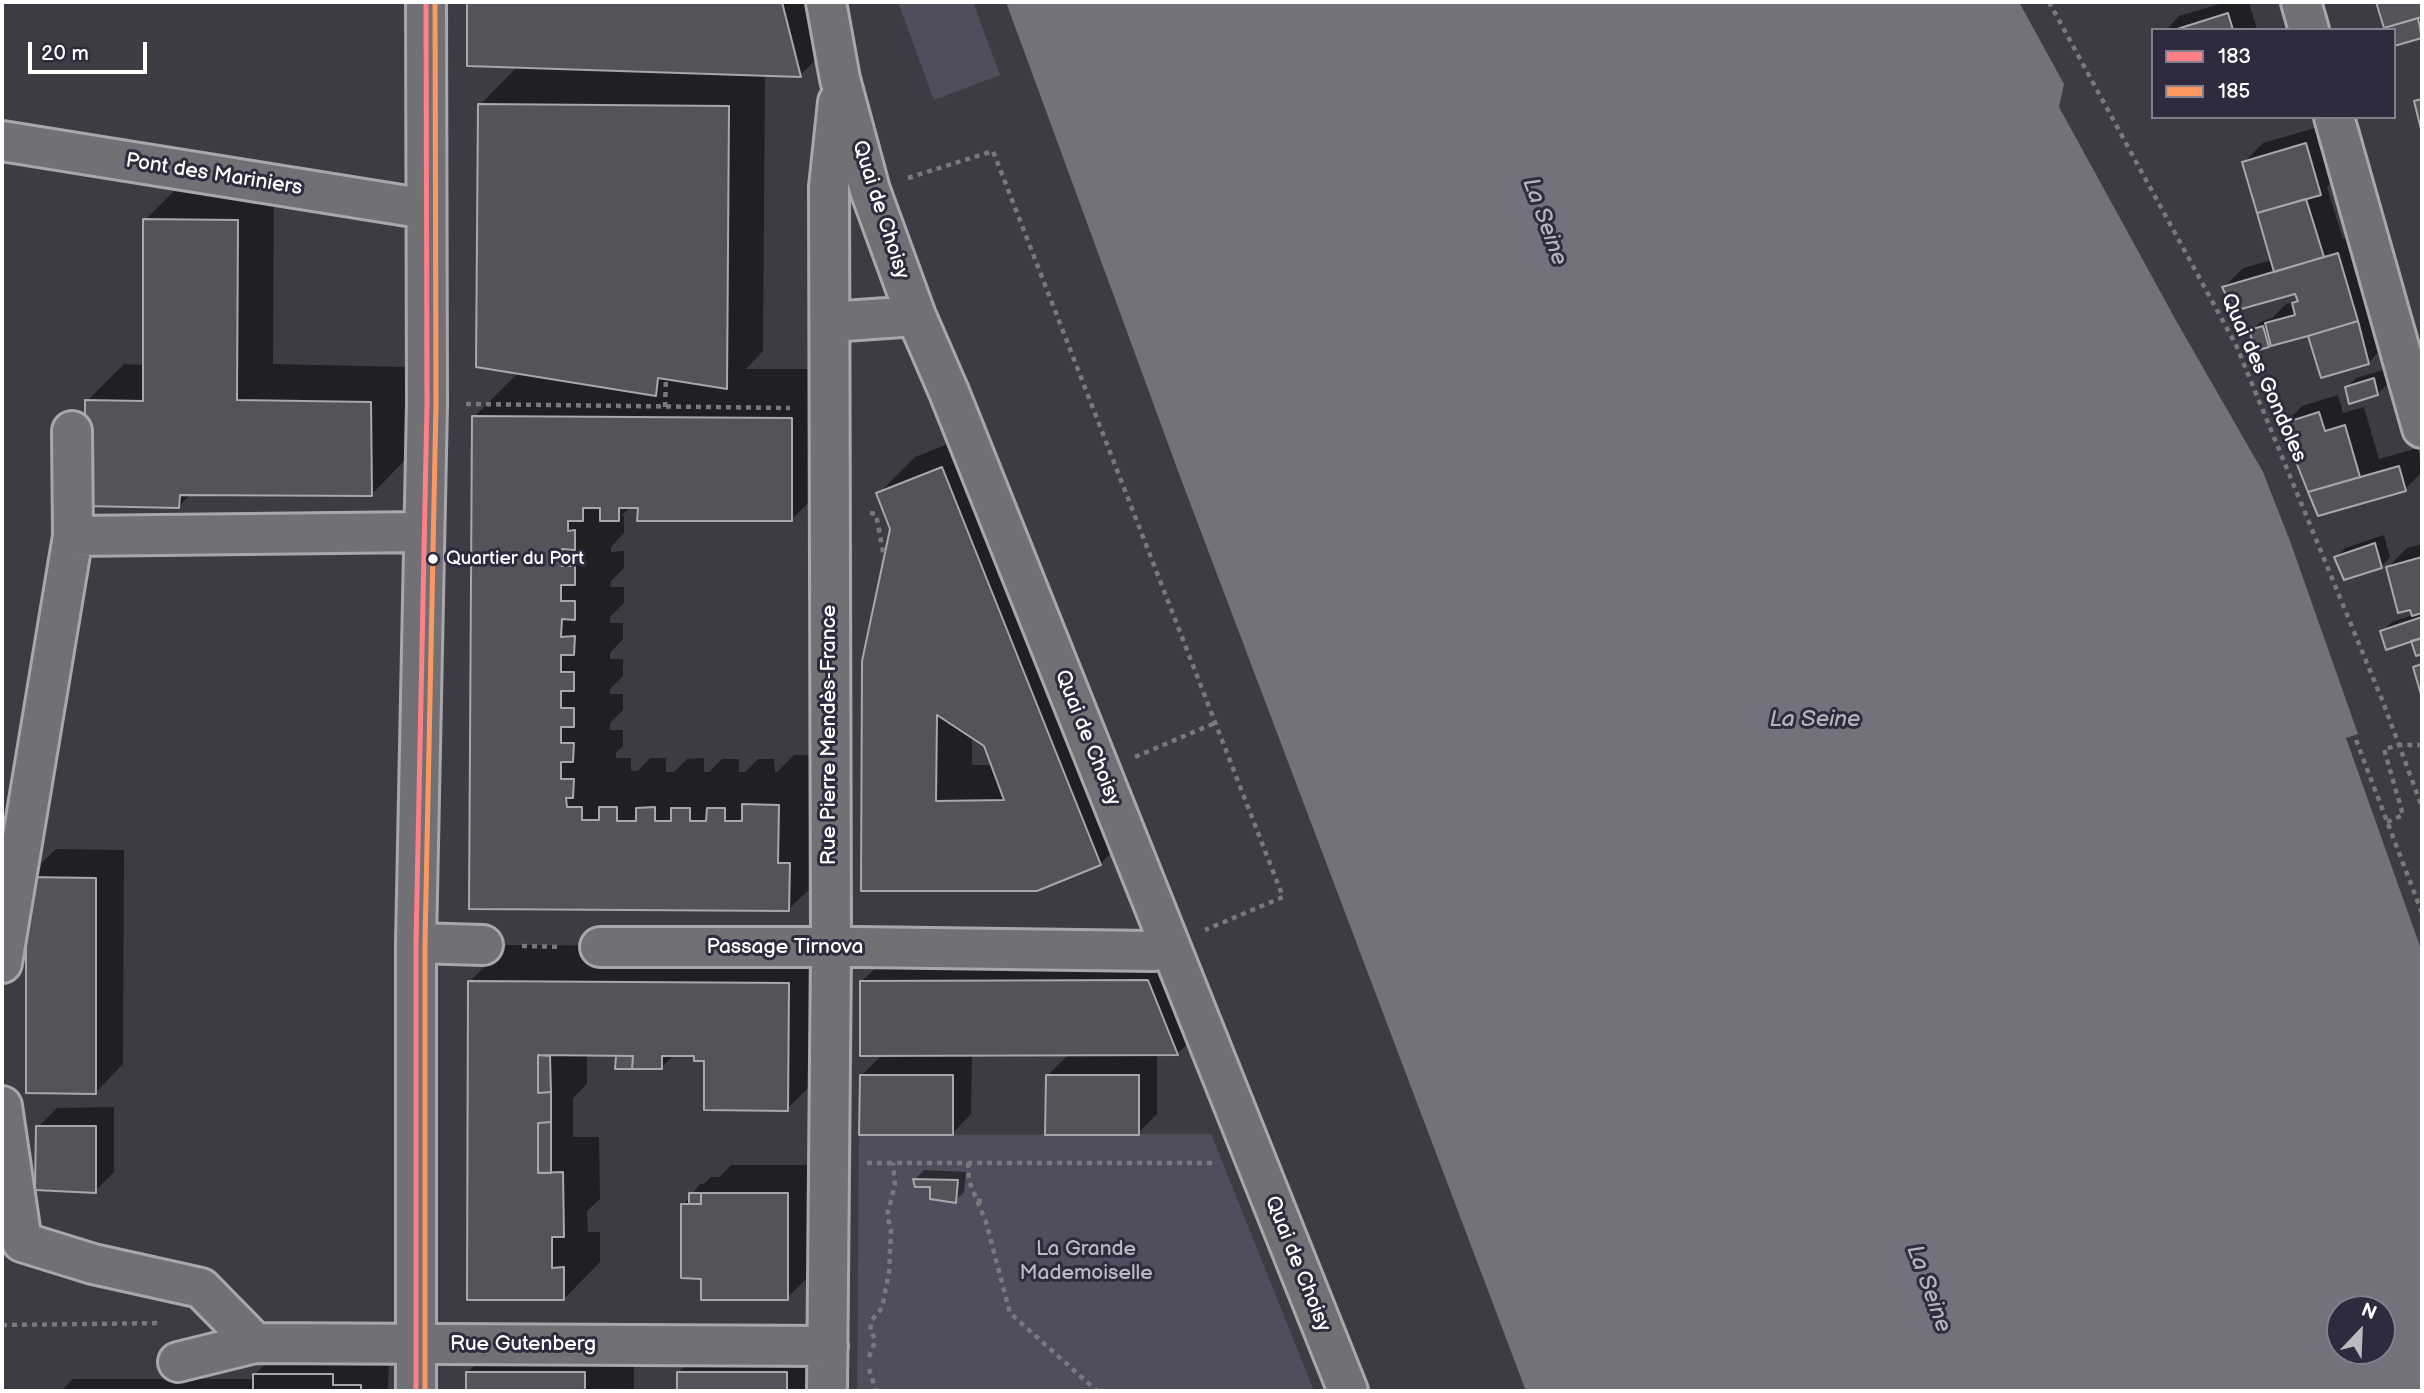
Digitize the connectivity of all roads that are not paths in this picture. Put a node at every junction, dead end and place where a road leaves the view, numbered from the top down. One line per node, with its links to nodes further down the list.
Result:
1 (426, 2): 8 (street)
2 (826, 2): 5 (street)
3 (2301, 2): 4 (street)
4 (2308, 28)
5 (840, 79): 9 (street, Quai de Choisy); 10 (street, Rue Pierre Mendès-France)
6 (2335, 119): 11 (street)
7 (2, 141): 8 (street, Pont des Mariniers)
8 (426, 209): 13 (street)
9 (916, 316): 10 (street); 28 (street, Quai de Choisy)
10 (830, 322): 18 (street, Rue Pierre Mendès-France)
11 (2422, 428)
12 (72, 431): 14 (street)
13 (424, 532): 14 (street); 15 (street)
14 (74, 536): 20 (street)
15 (416, 943): 16 (street); 23 (street)
16 (482, 945)
17 (600, 947): 18 (street, Passage Tirnova)
18 (831, 948): 19 (street, Passage Tirnova); 24 (street, Rue Pierre Mendès-France)
19 (1153, 951)
20 (2, 963)
21 (2, 1106): 22 (street)
22 (256, 1343): 23 (street, Rue Gutenberg); 25 (street, Rue Gutenberg)
23 (416, 1345): 24 (street, Rue Gutenberg); 26 (street)
24 (828, 1346): 27 (street, Rue Pierre Mendès-France)
25 (178, 1362)
26 (416, 1391)
27 (827, 1391)
28 (1348, 1391)

